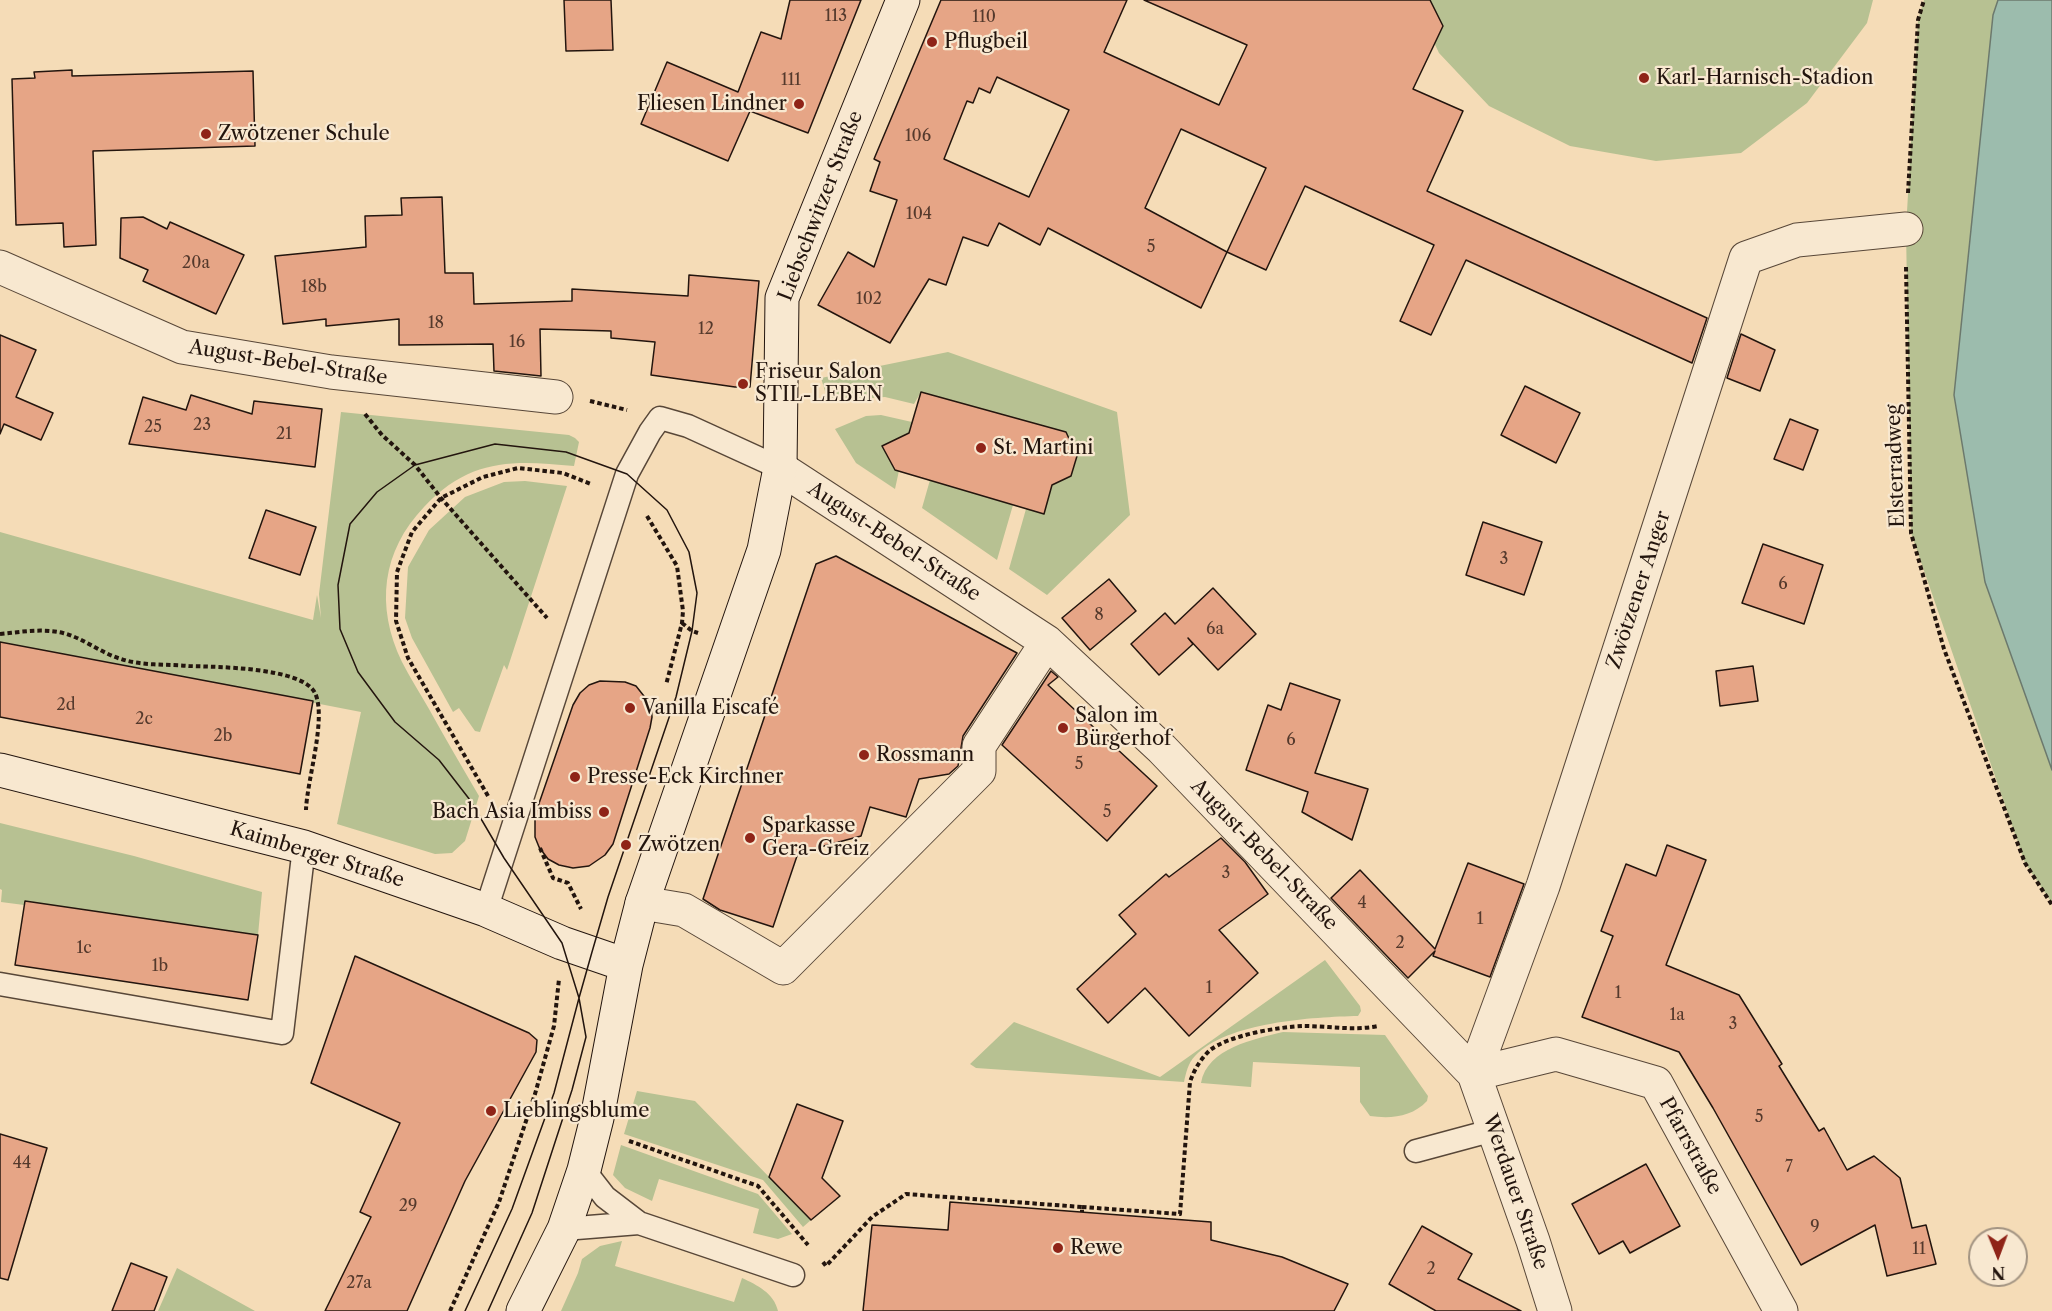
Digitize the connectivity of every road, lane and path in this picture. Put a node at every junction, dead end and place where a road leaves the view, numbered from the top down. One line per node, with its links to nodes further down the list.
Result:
1 (903, 0): 8 (street, Liebschwitzer Straße)
2 (1924, 0): 3 (path, Elsterradweg)
3 (1906, 229): 21 (path, Elsterradweg); 28 (street, Zwötzener Anger)
4 (0, 267): 5 (street, August-Bebel-Straße)
5 (331, 372): 6 (street, August-Bebel-Straße); 10 (path)
6 (556, 397): 7 (path)
7 (660, 418): 8 (lane, August-Bebel-Straße); 9 (lane)
8 (780, 468): 13 (street, August-Bebel-Straße); 20 (street, Liebschwitzer Straße)
9 (620, 495): 10 (path); 14 (lane)
10 (441, 498): 14 (path); 17 (path)
11 (641, 523): 15 (path)
12 (0, 634): 19 (path)
13 (1047, 642): 20 (street); 27 (street, August-Bebel-Straße)
14 (572, 645): 17 (lane)
15 (666, 685)
16 (0, 770): 19 (street, Kaimberger Straße)
17 (511, 836): 22 (lane)
18 (540, 837): 23 (path)
19 (303, 847): 22 (street, Kaimberger Straße); 26 (lane)
20 (642, 903): 25 (street, Liebschwitzer Straße)
21 (2052, 905)
22 (486, 910): 24 (street, Kaimberger Straße)
23 (583, 914)
24 (562, 943): 25 (street, Kaimberger Straße); 38 (path)
25 (626, 965): 32 (street, Liebschwitzer Straße)
26 (0, 984)
27 (1407, 1003): 28 (street, August-Bebel-Straße); 36 (path)
28 (1474, 1074): 29 (street, Werdauer Straße); 41 (street, Pfarrstraße)
29 (1494, 1130): 31 (lane); 40 (street, Werdauer Straße)
30 (627, 1141): 35 (path)
31 (1416, 1151)
32 (584, 1170): 33 (lane); 34 (street, Liebschwitzer Straße)
33 (639, 1223): 34 (lane); 37 (lane)
34 (564, 1229): 39 (street, Liebschwitzer Straße)
35 (808, 1245)
36 (821, 1260)
37 (793, 1275)
38 (450, 1311)
39 (523, 1311)
40 (1554, 1311)
41 (1781, 1311)

